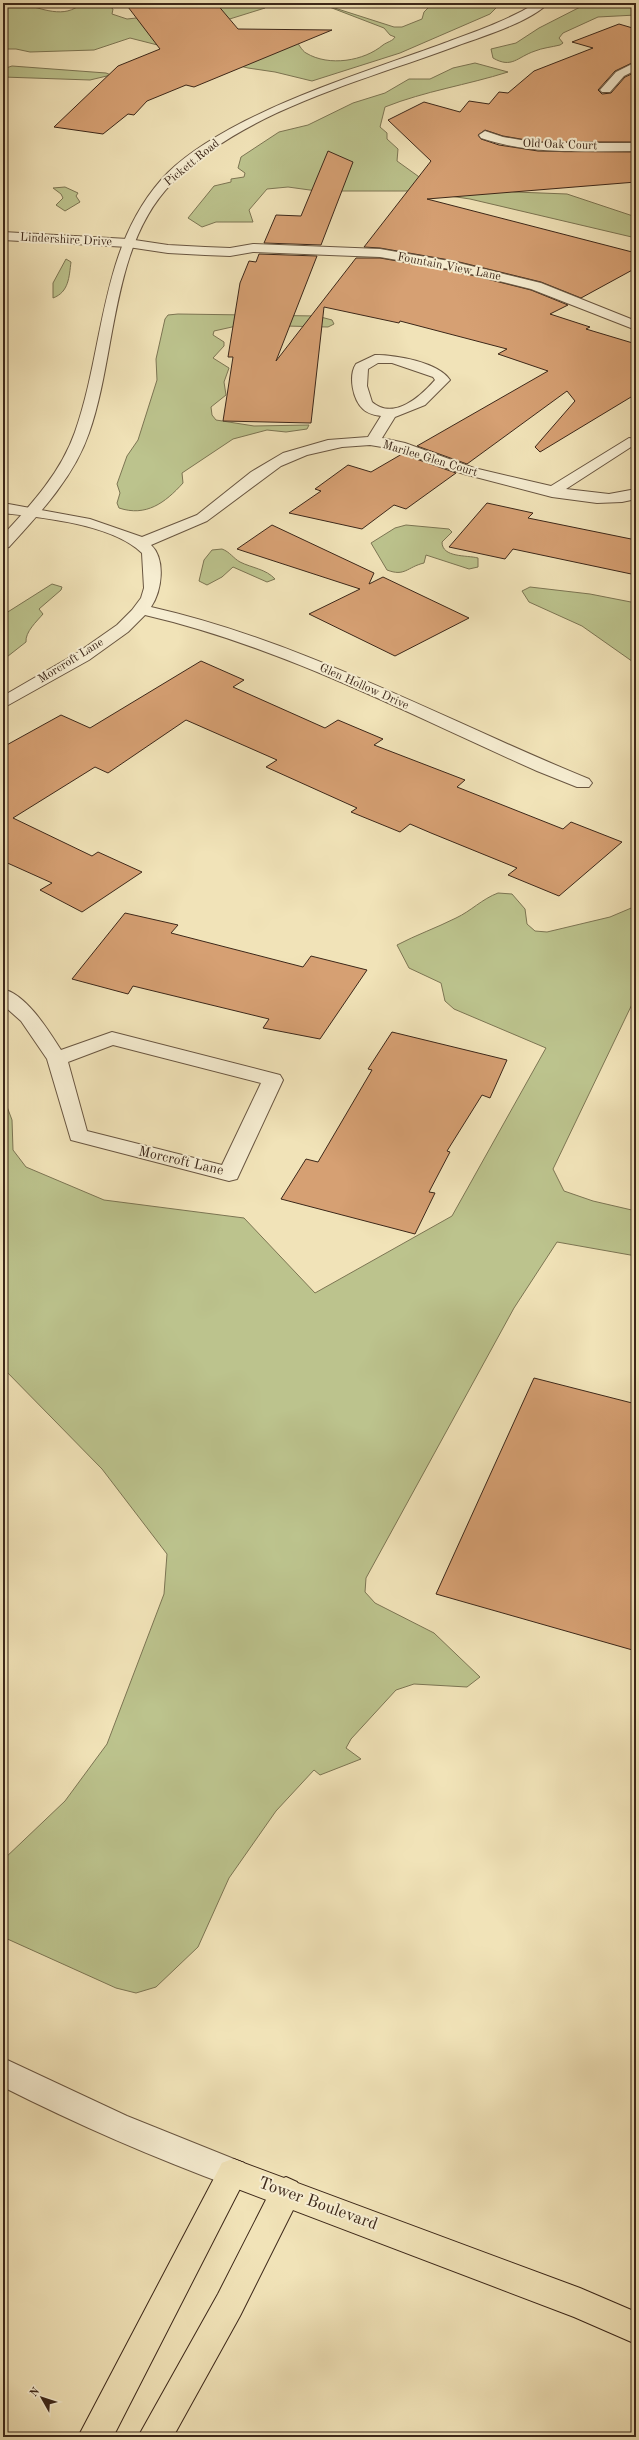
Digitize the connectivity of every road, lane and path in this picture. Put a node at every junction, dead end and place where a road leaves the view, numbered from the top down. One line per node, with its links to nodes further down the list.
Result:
1 (543, 3): 8 (street, Pickett Road)
2 (636, 65): 3 (street)
3 (606, 90)
4 (485, 135): 5 (street, Old Oak Court)
5 (636, 147)
6 (3, 236): 8 (street, Lindershire Drive)
7 (210, 238): 8 (street, Fountain View Lane); 9 (street, Fountain View Lane); 10 (street)
8 (128, 243): 10 (street, Fountain View Lane); 18 (street, Pickett Road)
9 (253, 248): 10 (street, Fountain View Lane); 11 (street, Fountain View Lane)
10 (205, 251)
11 (636, 326)
12 (390, 414): 12 (street); 13 (street)
13 (372, 441): 15 (street, Marilee Glen Court); 19 (street, Marilee Glen Court)
14 (636, 444): 15 (street)
15 (552, 492): 16 (street, Marilee Glen Court)
16 (636, 494)
17 (3, 508): 18 (street)
18 (33, 512): 19 (street); 20 (street, Pickett Road)
19 (141, 543): 21 (street, Morcroft Lane)
20 (3, 544)
21 (139, 609): 22 (street, Morcroft Lane); 23 (street, Glen Hollow Drive)
22 (3, 703)
23 (583, 784)
24 (3, 995): 25 (street, Morcroft Lane)
25 (57, 1059): 25 (street, Morcroft Lane)
26 (3, 2072): 27 (street, Tower Boulevard)
27 (233, 2173): 28 (main road, Tower Boulevard); 30 (main road)
28 (286, 2192): 29 (main road, Tower Boulevard); 31 (main road)
29 (636, 2328)
30 (94, 2437)
31 (155, 2437)

